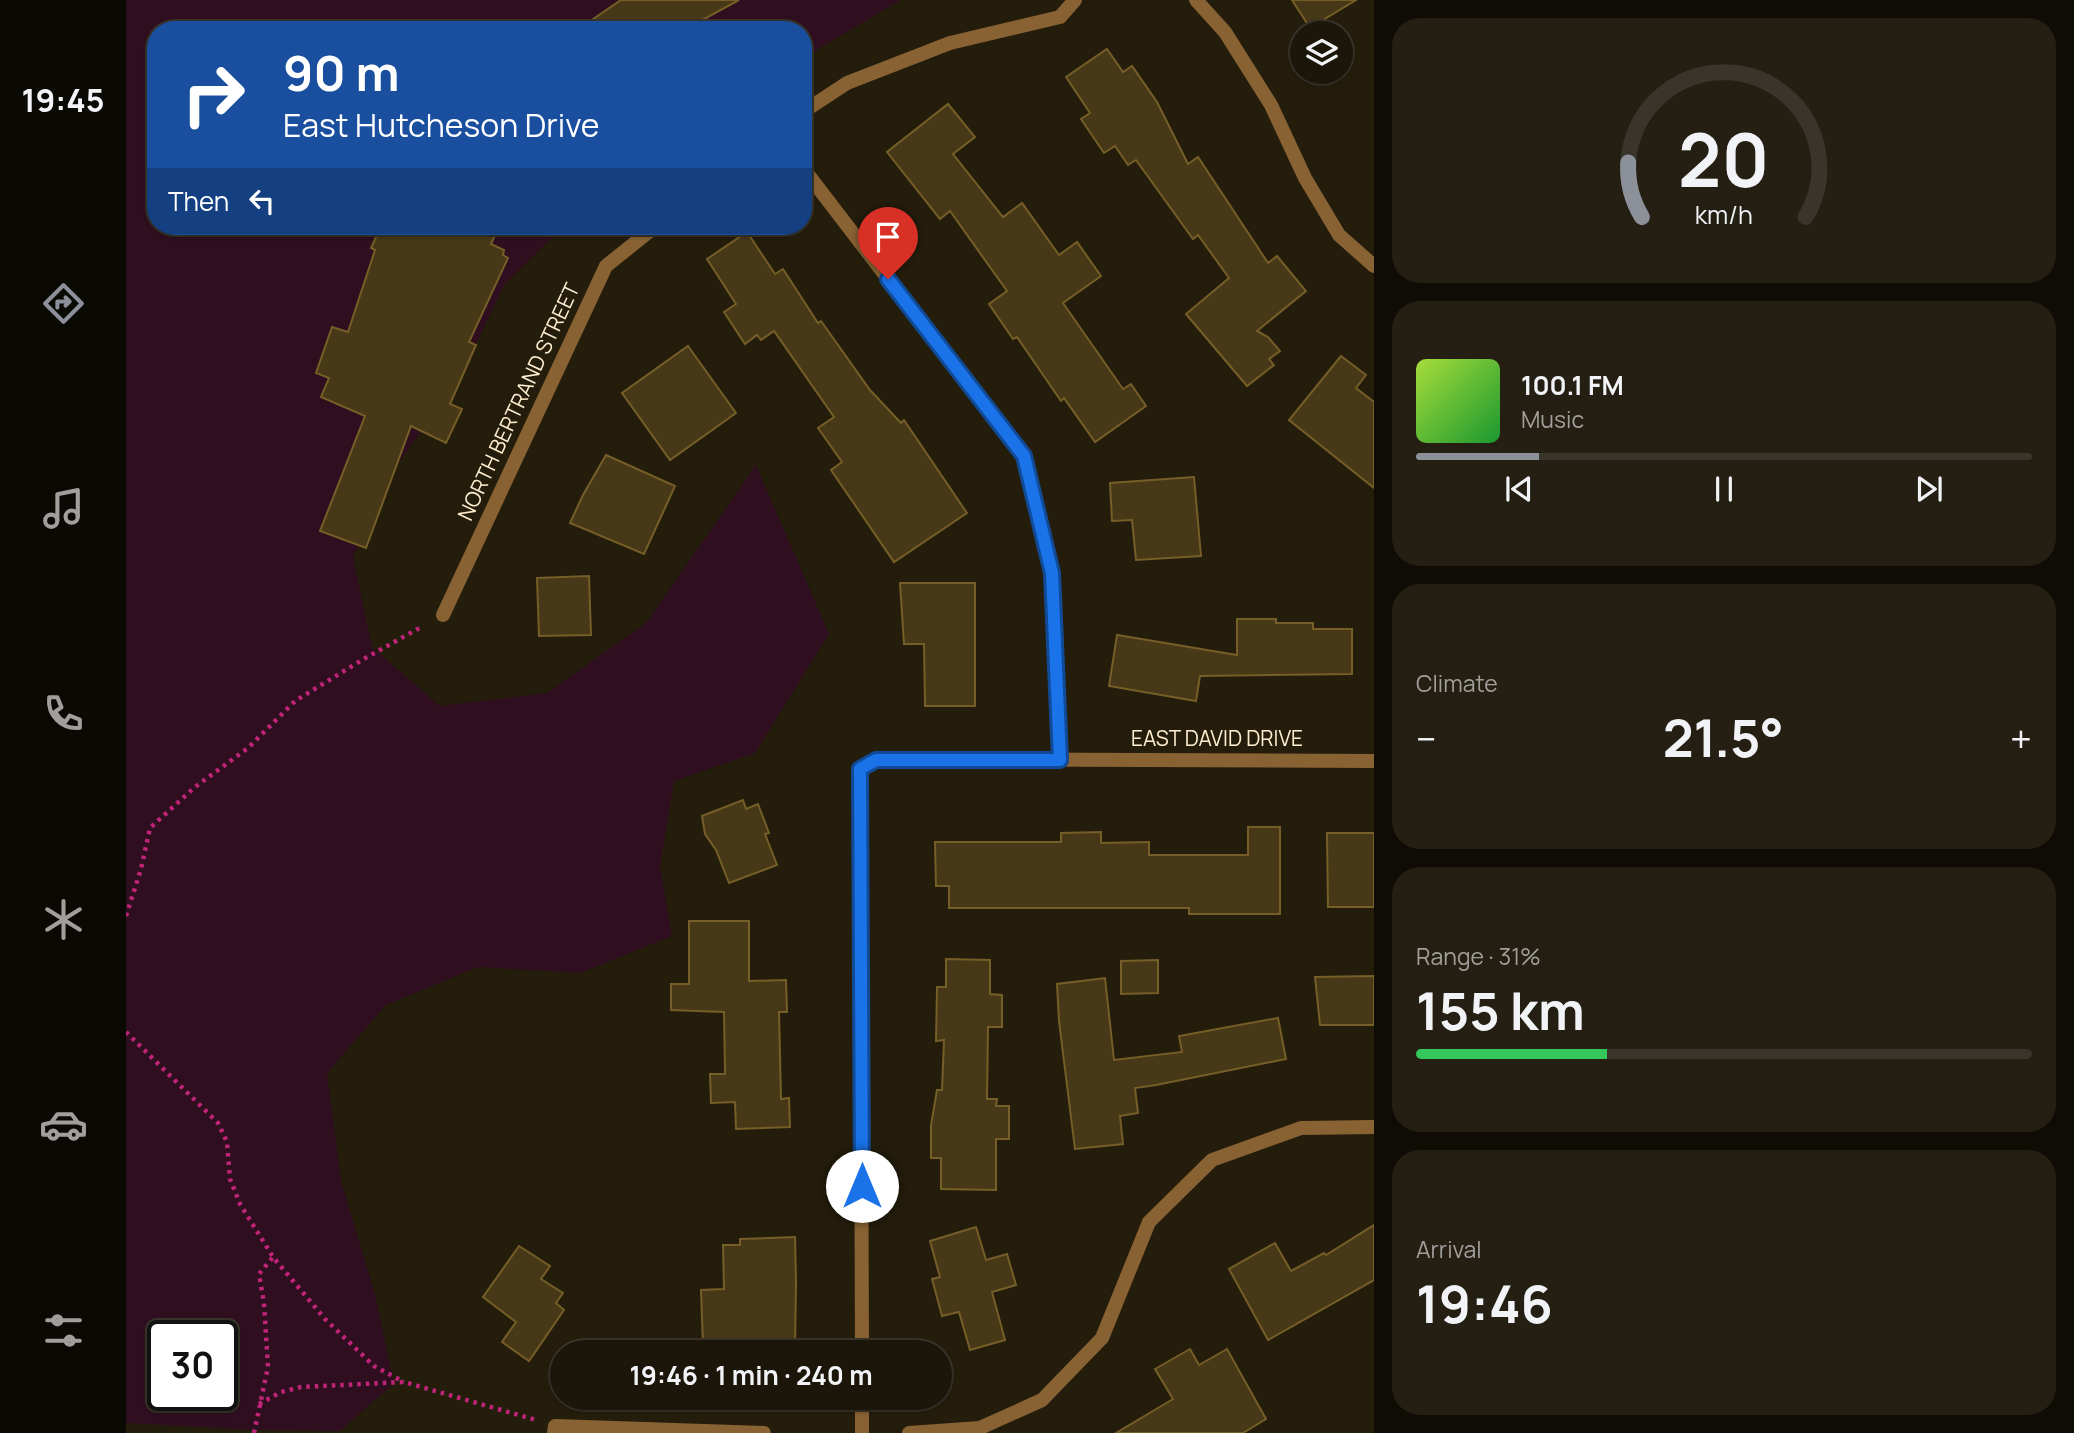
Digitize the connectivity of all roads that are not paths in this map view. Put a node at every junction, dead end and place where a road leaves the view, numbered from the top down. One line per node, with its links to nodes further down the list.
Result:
1 (1075, 0): 3 (street)
2 (1196, 0): 6 (street)
3 (812, 106)
4 (812, 180): 8 (street)
5 (645, 235): 7 (street, NORTH BERTRAND STREET)
6 (1374, 266)
7 (443, 615)
8 (1060, 760): 9 (street, EAST DAVID DRIVE); 11 (street, EAST DAVID DRIVE)
9 (1374, 761)
10 (1374, 1127): 16 (street)
11 (862, 1340)
12 (862, 1410): 15 (street)
13 (554, 1429): 14 (street)
14 (764, 1433)
15 (862, 1433)
16 (909, 1433)

